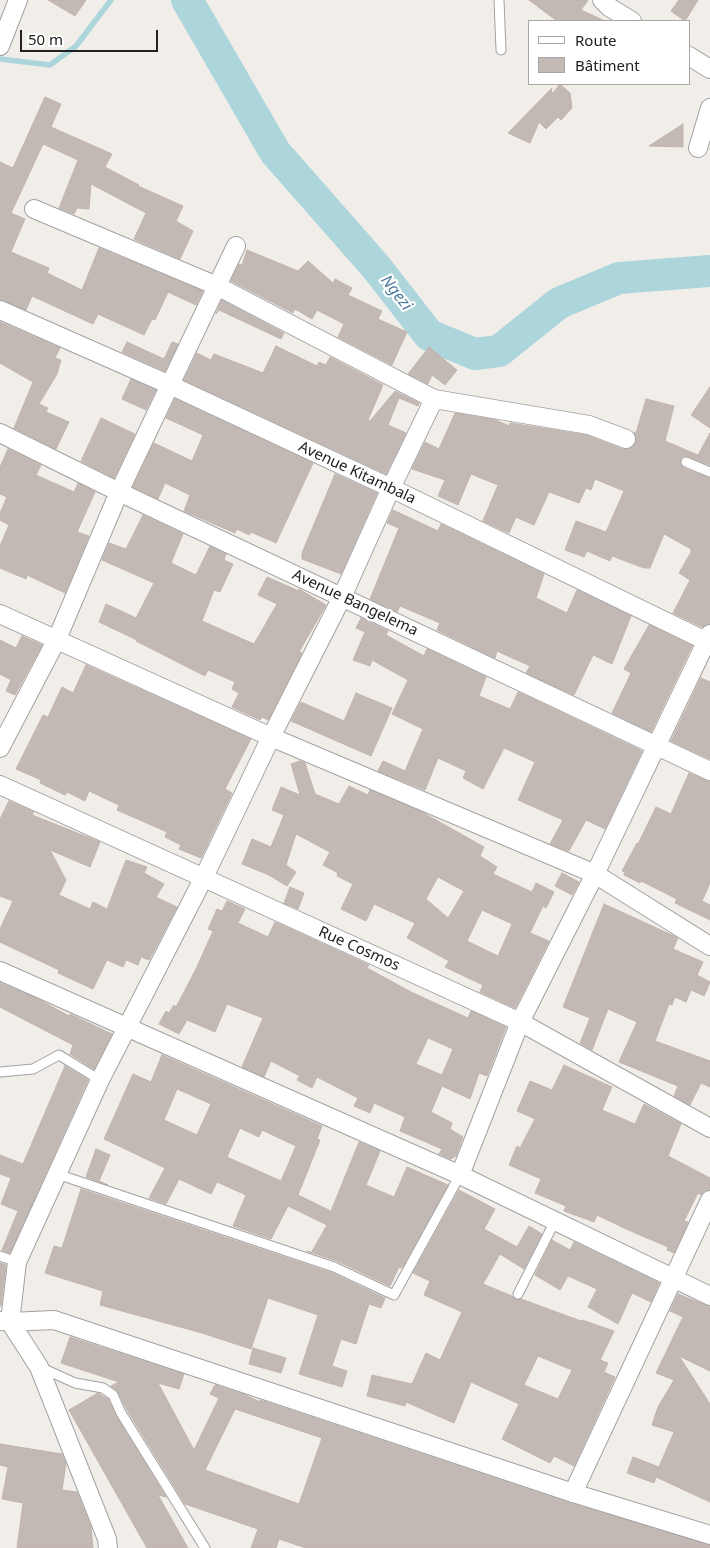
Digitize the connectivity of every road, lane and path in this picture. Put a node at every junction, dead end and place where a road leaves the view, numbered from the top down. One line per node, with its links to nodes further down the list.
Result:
1 (18, 0): 5 (street)
2 (499, 0): 6 (lane)
3 (602, 0): 4 (street)
4 (630, 20)
5 (0, 46)
6 (502, 50)
7 (690, 57): 8 (street)
8 (710, 70)
9 (710, 108): 10 (street)
10 (698, 148)
11 (34, 209): 13 (street)
12 (236, 246): 13 (street)
13 (217, 286): 15 (street); 16 (street)
14 (0, 310): 15 (street, Avenue Kitambala)
15 (170, 386): 21 (street, Avenue Kitambala); 22 (street)
16 (434, 399): 18 (street); 21 (street)
17 (0, 433): 22 (street, Avenue Bangelema)
18 (626, 439)
19 (686, 462): 20 (lane)
20 (710, 472)
21 (391, 488): 23 (street); 26 (street, Avenue Kitambala)
22 (120, 492): 23 (street, Avenue Bangelema); 25 (street)
23 (342, 597): 27 (street); 28 (street, Avenue Bangelema)
24 (0, 614): 25 (street)
25 (57, 639): 27 (street); 29 (street)
26 (709, 640): 28 (street)
27 (271, 737): 32 (street); 33 (street)
28 (658, 745): 30 (street, Avenue Bangelema); 32 (street)
29 (0, 748)
30 (710, 771)
31 (0, 786): 33 (street, Rue Cosmos)
32 (595, 874): 34 (street); 36 (street)
33 (203, 879): 36 (street, Rue Cosmos); 37 (street)
34 (710, 946)
35 (0, 971): 37 (street)
36 (520, 1022): 40 (street, Rue Cosmos); 42 (street)
37 (127, 1027): 39 (street); 42 (street)
38 (0, 1072): 39 (lane)
39 (100, 1080): 41 (street)
40 (710, 1128)
41 (57, 1174): 42 (lane); 45 (street)
42 (460, 1175): 44 (street)
43 (710, 1200): 46 (street)
44 (555, 1222): 46 (street); 47 (lane)
45 (8, 1259): 49 (street)
46 (673, 1278): 48 (street); 51 (street)
47 (518, 1294)
48 (710, 1296)
49 (5, 1321): 50 (street); 51 (street)
50 (39, 1367): 53 (street); 54 (lane)
51 (573, 1493): 52 (street)
52 (710, 1535)
53 (108, 1548)
54 (205, 1548)

